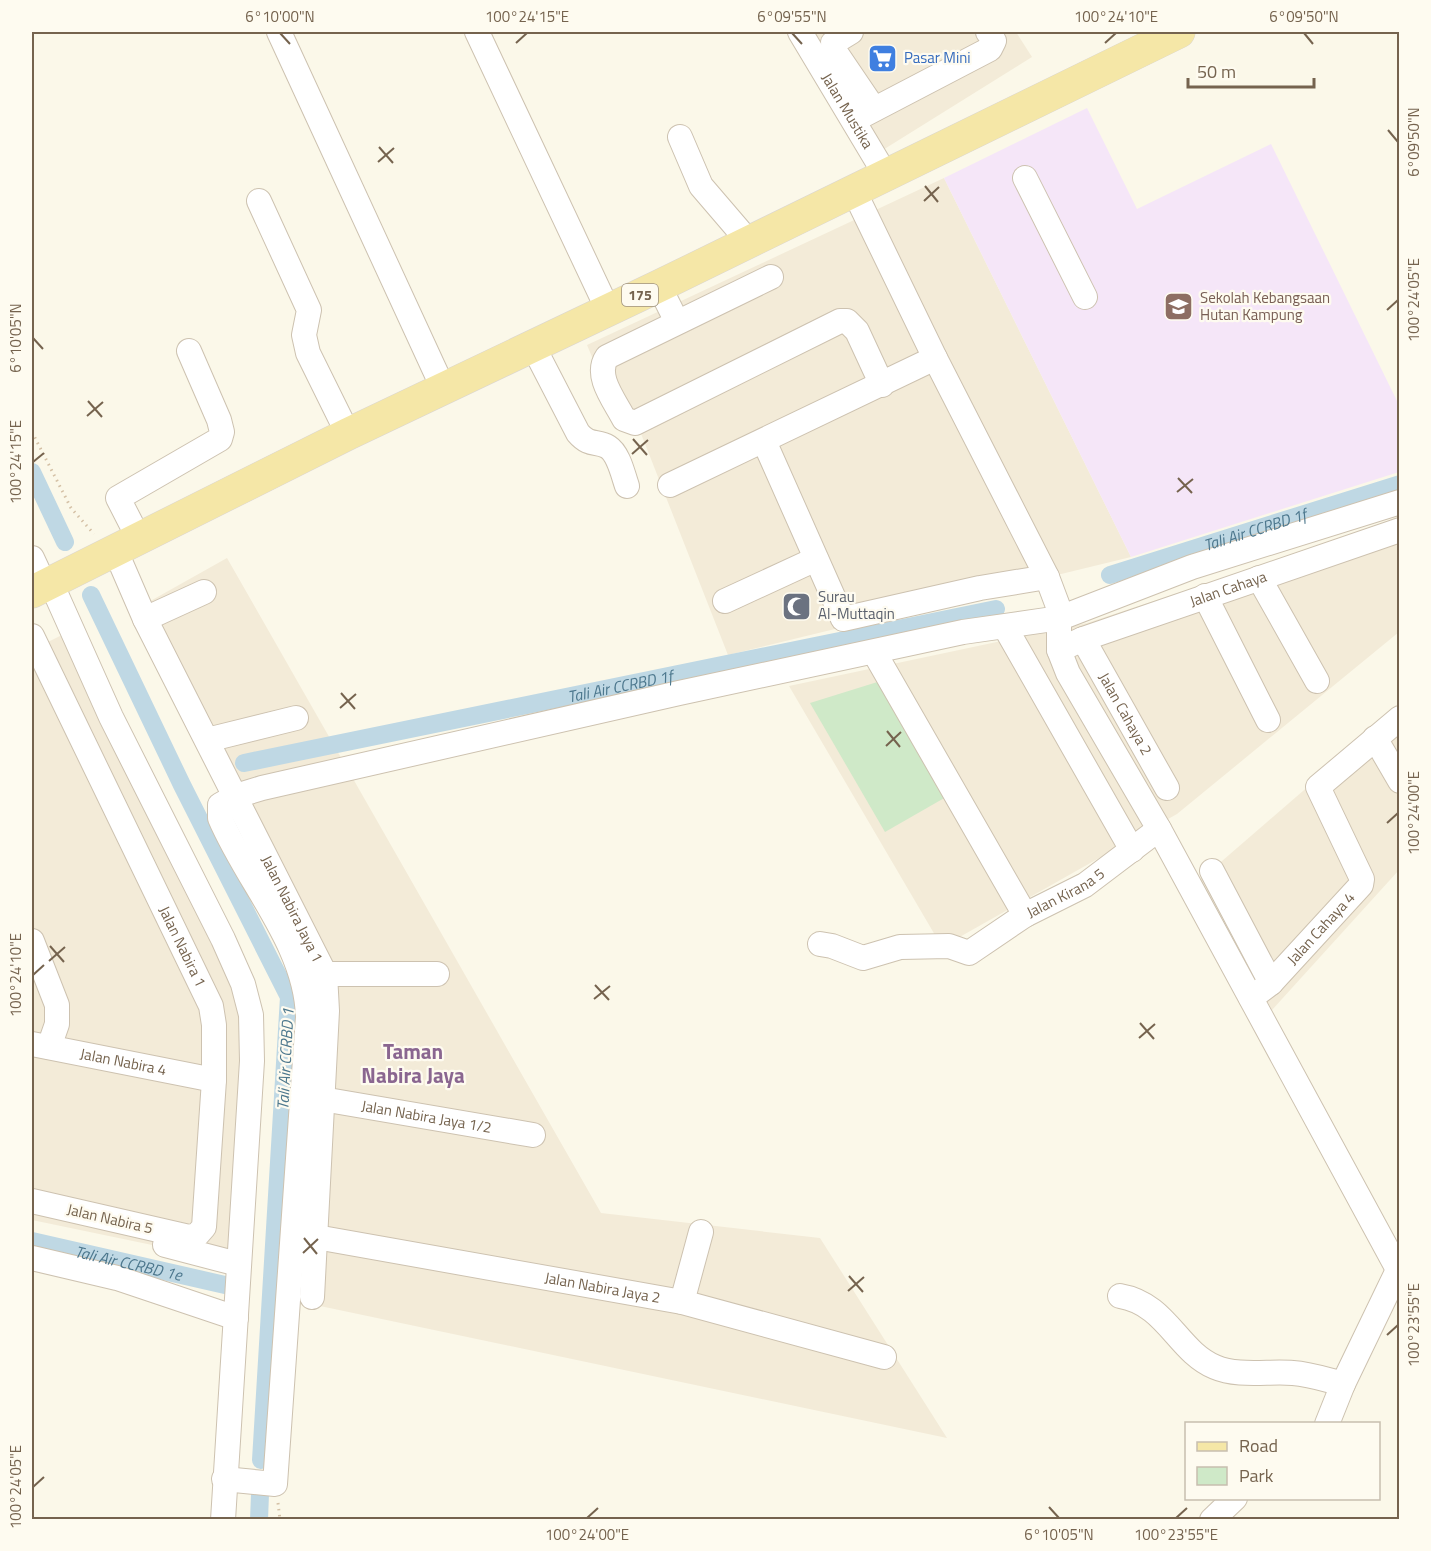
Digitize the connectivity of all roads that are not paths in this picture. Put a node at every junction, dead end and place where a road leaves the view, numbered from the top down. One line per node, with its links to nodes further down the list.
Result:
1 (279, 32): 23 (street)
2 (477, 32): 17 (street)
3 (851, 32): 7 (street)
4 (988, 32): 7 (street)
5 (1179, 32): 9 (main road, 175)
6 (805, 40): 7 (street, Jalan Mustika)
7 (864, 114): 9 (street, Jalan Mustika)
8 (680, 137): 13 (street)
9 (885, 174): 11 (main road, 175)
10 (1025, 178): 16 (street)
11 (854, 191): 13 (main road, 175); 21 (street)
12 (259, 201): 24 (street)
13 (749, 242): 15 (main road, 175)
14 (771, 277): 18 (street)
15 (659, 286): 17 (main road, 175); 18 (street)
16 (1085, 297)
17 (608, 310): 19 (main road, 175)
18 (677, 322): 22 (street)
19 (533, 346): 23 (main road, 175); 27 (street)
20 (189, 351): 30 (street, Jalan Nabira Jaya 1)
21 (935, 358): 22 (street); 33 (street)
22 (882, 385): 25 (street)
23 (443, 388): 24 (main road, 175)
24 (348, 434): 30 (main road, 175)
25 (764, 441): 26 (street); 32 (street)
26 (670, 485)
27 (627, 486)
28 (1396, 503): 29 (street); 39 (street)
29 (1400, 529): 34 (street, Jalan Cahaya)
30 (117, 551): 35 (main road, 175); 40 (street, Jalan Nabira Jaya 1)
31 (32, 558): 35 (street)
32 (816, 559): 33 (street); 38 (street)
33 (1047, 577): 39 (street)
34 (1258, 578): 37 (street, Jalan Cahaya); 47 (street)
35 (49, 584): 76 (street)
36 (204, 592): 40 (street)
37 (1205, 596): 43 (street, Jalan Cahaya); 50 (street)
38 (725, 601)
39 (1060, 618): 41 (street); 44 (street)
40 (145, 619): 52 (street, Jalan Nabira Jaya 1)
41 (1005, 627): 45 (street); 57 (street)
42 (32, 636): 46 (street, Jalan Nabira 1)
43 (1083, 639): 44 (street, Jalan Cahaya); 54 (street, Jalan Cahaya 2)
44 (1059, 650): 56 (street)
45 (874, 652): 55 (street); 59 (street)
46 (40, 674): 67 (street, Jalan Nabira 1)
47 (1317, 681)
48 (296, 718): 52 (street)
49 (1400, 718): 51 (street)
50 (1268, 720)
51 (1375, 738): 53 (street); 64 (street, Jalan Cahaya 4)
52 (207, 740): 55 (street, Jalan Nabira Jaya 1)
53 (1400, 781)
54 (1167, 788)
55 (236, 795): 62 (street, Jalan Nabira Jaya 1); 85 (street)
56 (1159, 829): 57 (street, Jalan Kirana 5); 65 (street)
57 (1132, 850): 59 (street, Jalan Kirana 5)
58 (1212, 871): 64 (street)
59 (1025, 915): 61 (street, Jalan Kirana 5)
60 (32, 940): 66 (street)
61 (820, 945)
62 (325, 974): 63 (street); 68 (street, Jalan Nabira Jaya 1)
63 (437, 974)
64 (1271, 983): 65 (street, Jalan Cahaya 4)
65 (1251, 998): 77 (street)
66 (40, 1045): 67 (street, Jalan Nabira 4)
67 (214, 1080): 73 (street, Jalan Nabira 1)
68 (322, 1100): 69 (street, Jalan Nabira Jaya 1/2); 74 (street, Jalan Nabira Jaya 1)
69 (533, 1135)
70 (32, 1202): 73 (street, Jalan Nabira 5)
71 (32, 1213): 76 (street)
72 (701, 1232): 80 (street)
73 (189, 1237)
74 (316, 1237): 79 (street, Jalan Nabira Jaya 1); 80 (street, Jalan Nabira Jaya 2)
75 (32, 1258): 81 (street)
76 (238, 1264): 81 (street)
77 (1399, 1272): 83 (street)
78 (1120, 1296): 83 (street)
79 (312, 1297)
80 (682, 1302): 82 (street, Jalan Nabira Jaya 2)
81 (236, 1318): 85 (street)
82 (884, 1357)
83 (1343, 1384): 84 (street)
84 (1329, 1422)
85 (224, 1479): 87 (street)
86 (1233, 1500): 88 (street)
87 (224, 1520)
88 (1212, 1520)

